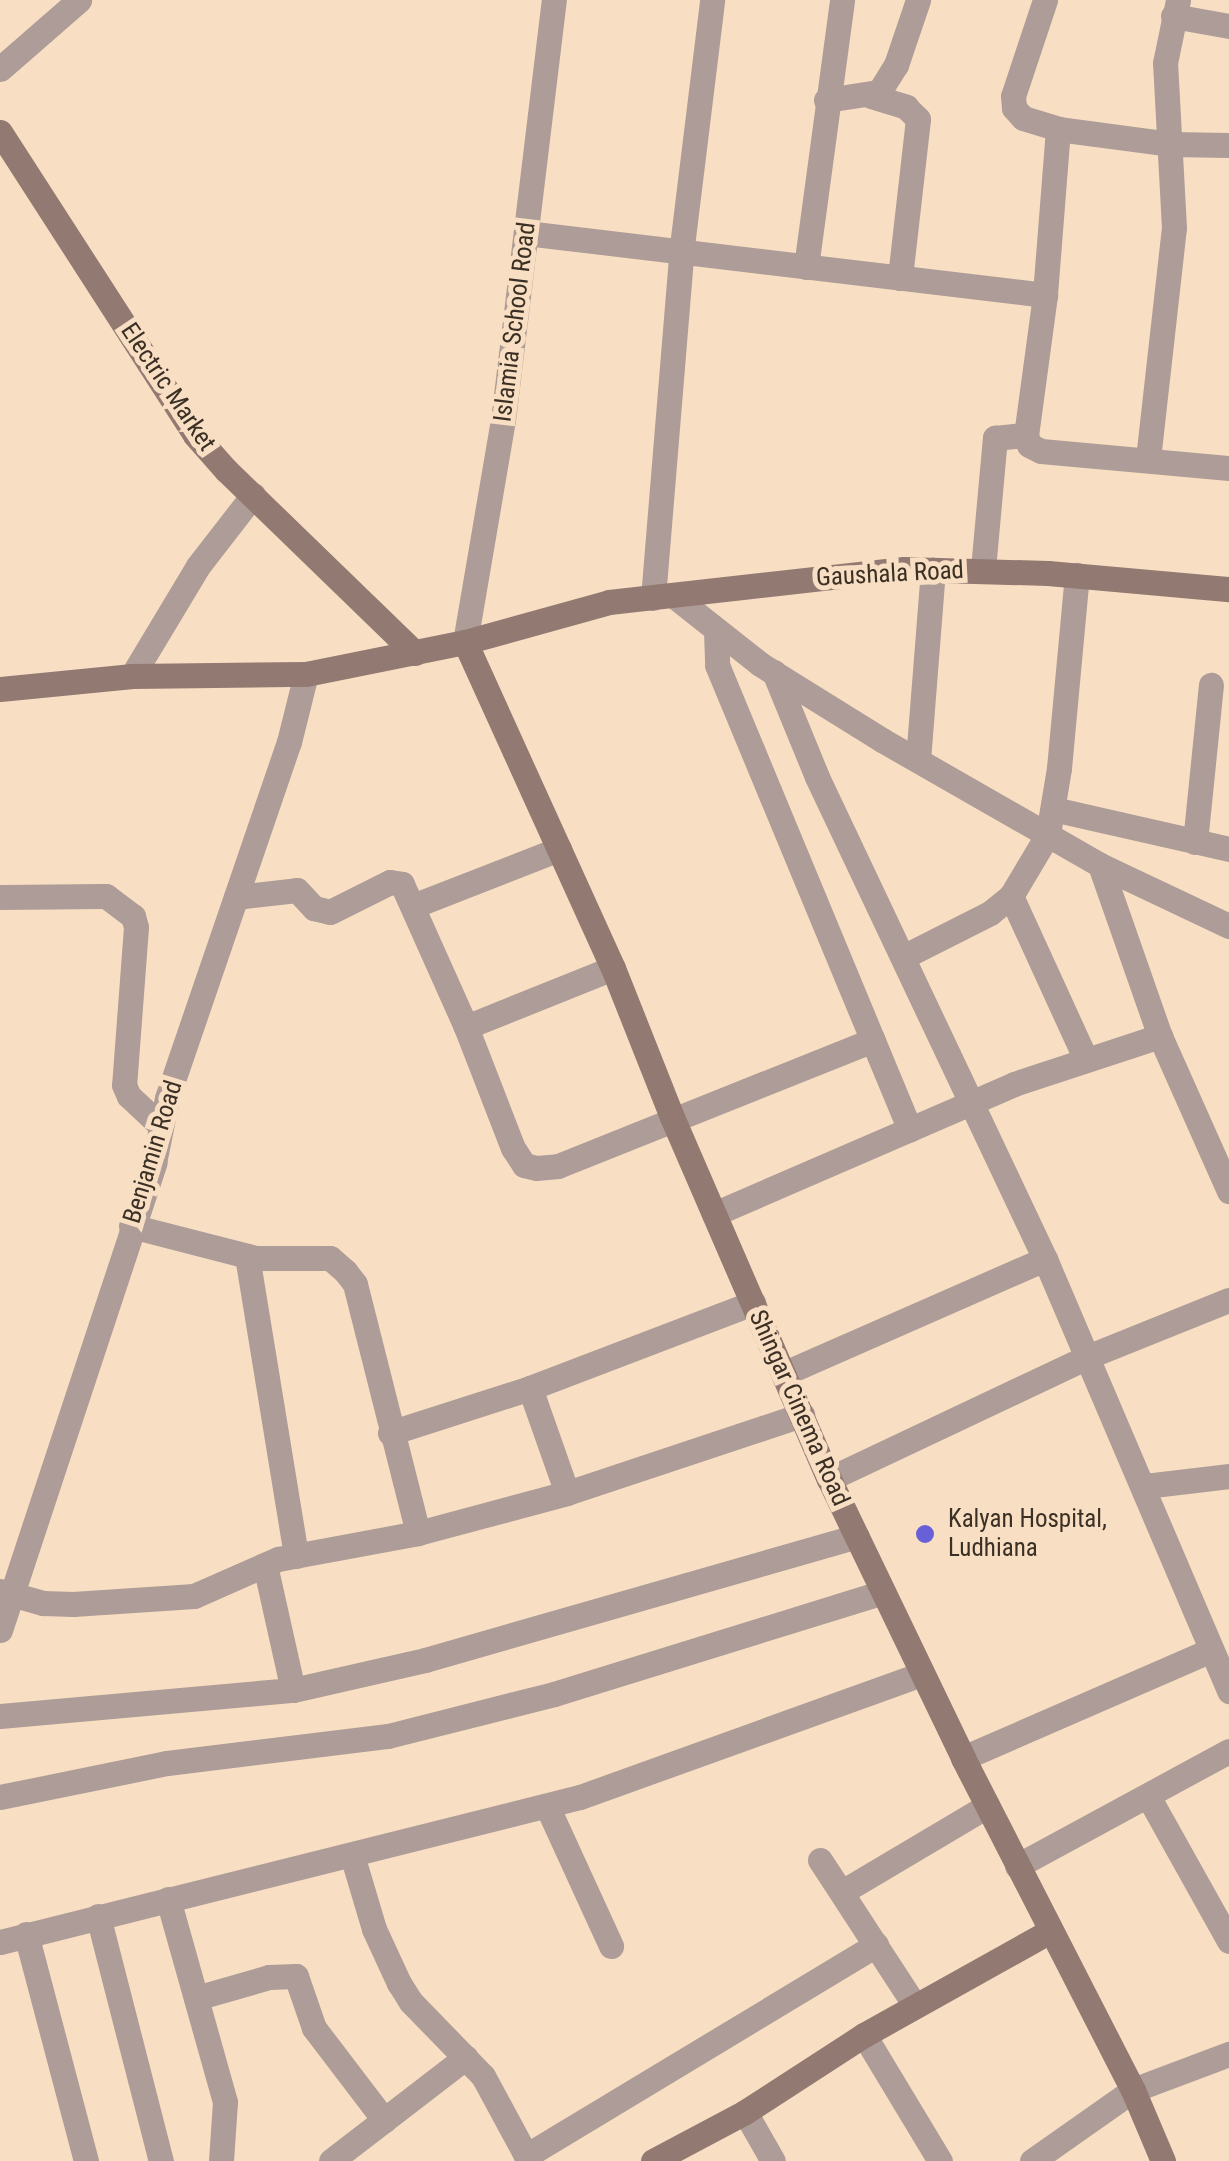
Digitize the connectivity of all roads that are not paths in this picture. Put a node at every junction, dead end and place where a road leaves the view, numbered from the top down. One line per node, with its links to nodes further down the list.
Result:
1 (79, 0): 9 (street)
2 (554, 0): 16 (street, Islamia School Road)
3 (712, 0): 17 (street)
4 (842, 0): 11 (street)
5 (918, 0): 10 (street)
6 (1044, 0): 12 (street)
7 (1176, 8): 8 (street); 14 (street)
8 (1229, 26)
9 (0, 69)
10 (871, 96): 11 (street); 19 (street)
11 (826, 100): 18 (street)
12 (1058, 129): 14 (street); 20 (street)
13 (0, 132): 24 (street, Electric Market)
14 (1170, 144): 15 (street); 22 (street)
15 (1229, 145)
16 (526, 234): 17 (street); 31 (street, Islamia School Road)
17 (681, 254): 18 (street); 29 (street)
18 (806, 267): 19 (street)
19 (900, 278): 20 (street)
20 (1045, 295): 21 (street)
21 (1026, 435): 22 (street); 26 (street)
22 (1148, 459): 23 (street)
23 (1229, 468)
24 (253, 495): 32 (street, Electric Market); 35 (street)
25 (933, 570): 26 (street, Gaushala Road); 29 (street, Gaushala Road); 38 (street)
26 (983, 570): 27 (street, Gaushala Road)
27 (1076, 575): 28 (street, Gaushala Road); 39 (street)
28 (1229, 589)
29 (663, 597): 30 (street); 31 (street, Gaushala Road)
30 (716, 631): 33 (street); 53 (street)
31 (464, 642): 32 (street, Gaushala Road); 41 (street, Shingar Cinema Road)
32 (415, 653): 34 (street, Gaushala Road)
33 (774, 672): 38 (street); 49 (street)
34 (306, 674): 35 (street, Gaushala Road); 46 (street, Benjamin Road)
35 (132, 676): 37 (street, Gaushala Road)
36 (1212, 685): 40 (street)
37 (0, 689)
38 (918, 760): 39 (street)
39 (1050, 822): 40 (street); 43 (street); 45 (street)
40 (1195, 842): 42 (street)
41 (560, 849): 47 (street); 50 (street, Shingar Cinema Road)
42 (1229, 850)
43 (1100, 865): 48 (street); 52 (street)
44 (0, 896): 57 (street)
45 (1011, 896): 49 (street); 54 (street)
46 (236, 897): 47 (street); 57 (street, Benjamin Road)
47 (414, 906): 51 (street)
48 (1228, 930)
49 (903, 957): 55 (street)
50 (613, 968): 51 (street); 56 (street, Shingar Cinema Road)
51 (466, 1028): 56 (street)
52 (1160, 1036): 54 (street); 59 (street)
53 (873, 1040): 56 (street); 58 (street)
54 (1085, 1058): 55 (street)
55 (972, 1101): 58 (street); 63 (street)
56 (672, 1117): 60 (street, Shingar Cinema Road)
57 (161, 1126): 61 (street, Benjamin Road)
58 (910, 1130): 60 (street)
59 (1229, 1190)
60 (714, 1214): 65 (street, Shingar Cinema Road)
61 (130, 1226): 62 (street); 80 (street, Benjamin Road)
62 (247, 1256): 70 (street); 77 (street)
63 (1046, 1259): 66 (street); 67 (street)
64 (1229, 1300): 66 (street)
65 (753, 1302): 67 (street, Shingar Cinema Road); 68 (street)
66 (1088, 1357): 72 (street); 73 (street)
67 (785, 1373): 69 (street, Shingar Cinema Road)
68 (530, 1388): 70 (street); 74 (street)
69 (802, 1415): 72 (street, Shingar Cinema Road); 74 (street)
70 (390, 1434): 75 (street)
71 (1229, 1476): 73 (street)
72 (829, 1479): 76 (street, Shingar Cinema Road)
73 (1145, 1486): 82 (street)
74 (567, 1492): 75 (street)
75 (418, 1533): 77 (street)
76 (857, 1536): 79 (street, Shingar Cinema Road); 84 (street)
77 (296, 1556): 78 (street)
78 (265, 1565): 80 (street); 84 (street)
79 (882, 1592): 83 (street, Shingar Cinema Road); 90 (street)
80 (5, 1593): 81 (street, Benjamin Road)
81 (0, 1630)
82 (1211, 1650): 85 (street); 88 (street)
83 (922, 1674): 88 (street, Shingar Cinema Road); 91 (street)
84 (293, 1690): 86 (street)
85 (1229, 1692)
86 (0, 1716)
87 (1229, 1751): 89 (street)
88 (963, 1758): 92 (street, Shingar Cinema Road)
89 (1148, 1796): 95 (street); 102 (street)
90 (0, 1797)
91 (547, 1806): 93 (street); 104 (street)
92 (987, 1806): 95 (street, Shingar Cinema Road); 96 (street)
93 (352, 1855): 97 (street); 109 (street)
94 (820, 1860): 96 (street)
95 (1017, 1866): 99 (street, Shingar Cinema Road)
96 (842, 1892): 103 (street)
97 (168, 1899): 98 (street); 105 (street)
98 (98, 1916): 100 (street); 115 (street)
99 (1050, 1931): 106 (street); 110 (street, Shingar Cinema Road)
100 (26, 1934): 101 (street); 114 (street)
101 (0, 1942)
102 (1229, 1942)
103 (876, 1945): 106 (street); 113 (street)
104 (610, 1946)
105 (196, 1998): 112 (street); 116 (street)
106 (915, 2006): 107 (street)
107 (864, 2035): 111 (street); 120 (street)
108 (1229, 2054): 110 (street)
109 (466, 2056): 112 (street); 113 (street)
110 (1132, 2090): 121 (street); 122 (street, Shingar Cinema Road)
111 (745, 2112): 118 (street); 119 (street)
112 (384, 2120): 117 (street)
113 (528, 2158)
114 (86, 2161)
115 (161, 2161)
116 (222, 2161)
117 (331, 2161)
118 (653, 2161)
119 (772, 2161)
120 (940, 2161)
121 (1032, 2161)
122 (1163, 2161)

